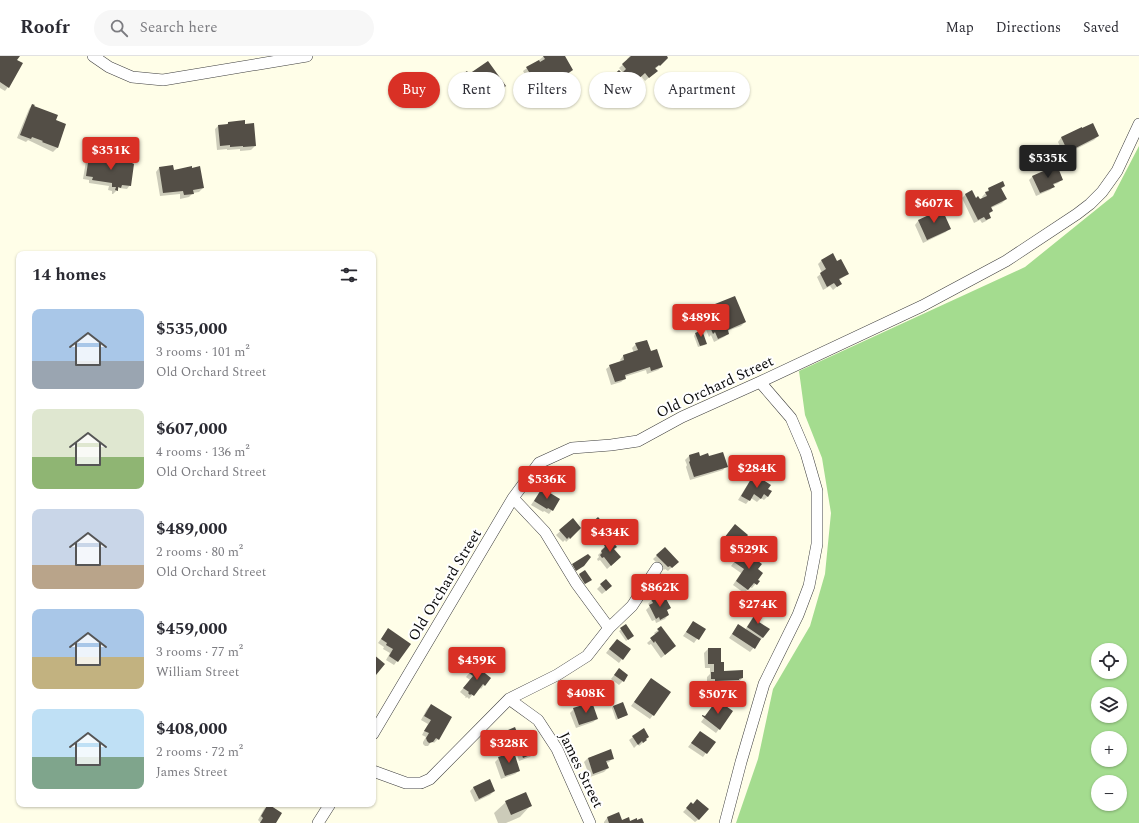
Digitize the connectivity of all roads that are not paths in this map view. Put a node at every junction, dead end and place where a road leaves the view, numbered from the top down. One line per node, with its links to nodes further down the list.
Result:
1 (93, 56): 2 (street)
2 (307, 56)
3 (1139, 124): 4 (street, Old Orchard Street)
4 (760, 382): 5 (street, Old Orchard Street); 14 (street)
5 (514, 498): 7 (street); 9 (street, Old Orchard Street)
6 (657, 568): 7 (street)
7 (609, 628): 8 (street)
8 (508, 699): 10 (street); 13 (street, James Street)
9 (376, 729)
10 (376, 772)
11 (328, 807): 12 (street)
12 (318, 823)
13 (590, 823)
14 (725, 823)

